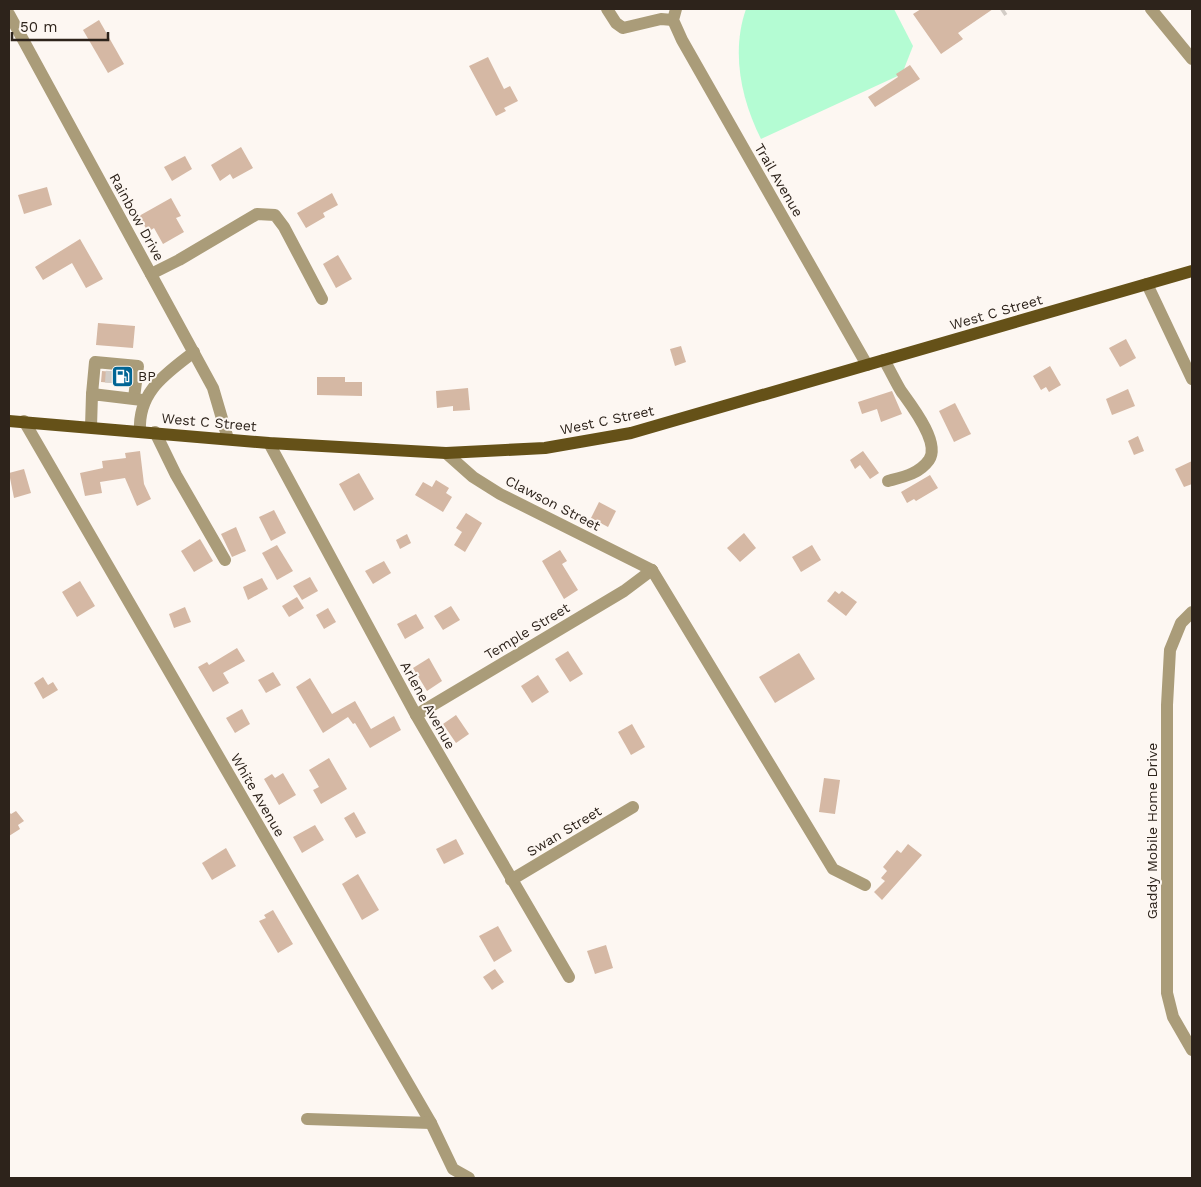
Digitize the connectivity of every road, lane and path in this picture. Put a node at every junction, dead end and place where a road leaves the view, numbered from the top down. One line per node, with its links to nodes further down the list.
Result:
1 (607, 9): 4 (street)
2 (1152, 9): 5 (street)
3 (9, 14): 7 (street, Rainbow Drive)
4 (675, 14): 12 (street, Trail Avenue)
5 (1192, 59)
6 (1192, 271): 8 (main road, West C Street)
7 (151, 274): 9 (street); 10 (street, Rainbow Drive)
8 (1147, 284): 11 (main road, West C Street); 13 (street)
9 (322, 299)
10 (194, 352): 15 (street); 21 (street, Rainbow Drive)
11 (884, 360): 12 (main road, West C Street); 24 (street)
12 (867, 365): 23 (main road, West C Street)
13 (1192, 379)
14 (92, 394): 15 (street); 15 (street); 18 (street)
15 (140, 399): 19 (street)
16 (9, 421): 17 (main road, West C Street)
17 (24, 421): 18 (main road, West C Street); 35 (street, White Avenue)
18 (90, 427): 19 (main road, West C Street)
19 (140, 431): 20 (main road, West C Street)
20 (155, 432): 21 (main road, West C Street); 25 (street)
21 (228, 438): 22 (main road, West C Street)
22 (269, 443): 23 (main road, West C Street); 28 (street, Arlene Avenue)
23 (446, 454): 26 (street, Clawson Street)
24 (888, 481)
25 (225, 560)
26 (652, 570): 28 (street, Temple Street); 31 (street)
27 (1192, 612): 33 (street, Gaddy Mobile Home Drive)
28 (416, 715): 30 (street, Arlene Avenue)
29 (633, 807): 30 (street, Swan Street)
30 (512, 880): 32 (street, Arlene Avenue)
31 (865, 885)
32 (569, 976)
33 (1192, 1050)
34 (307, 1119): 35 (street)
35 (431, 1123): 36 (street, White Avenue)
36 (469, 1178)

